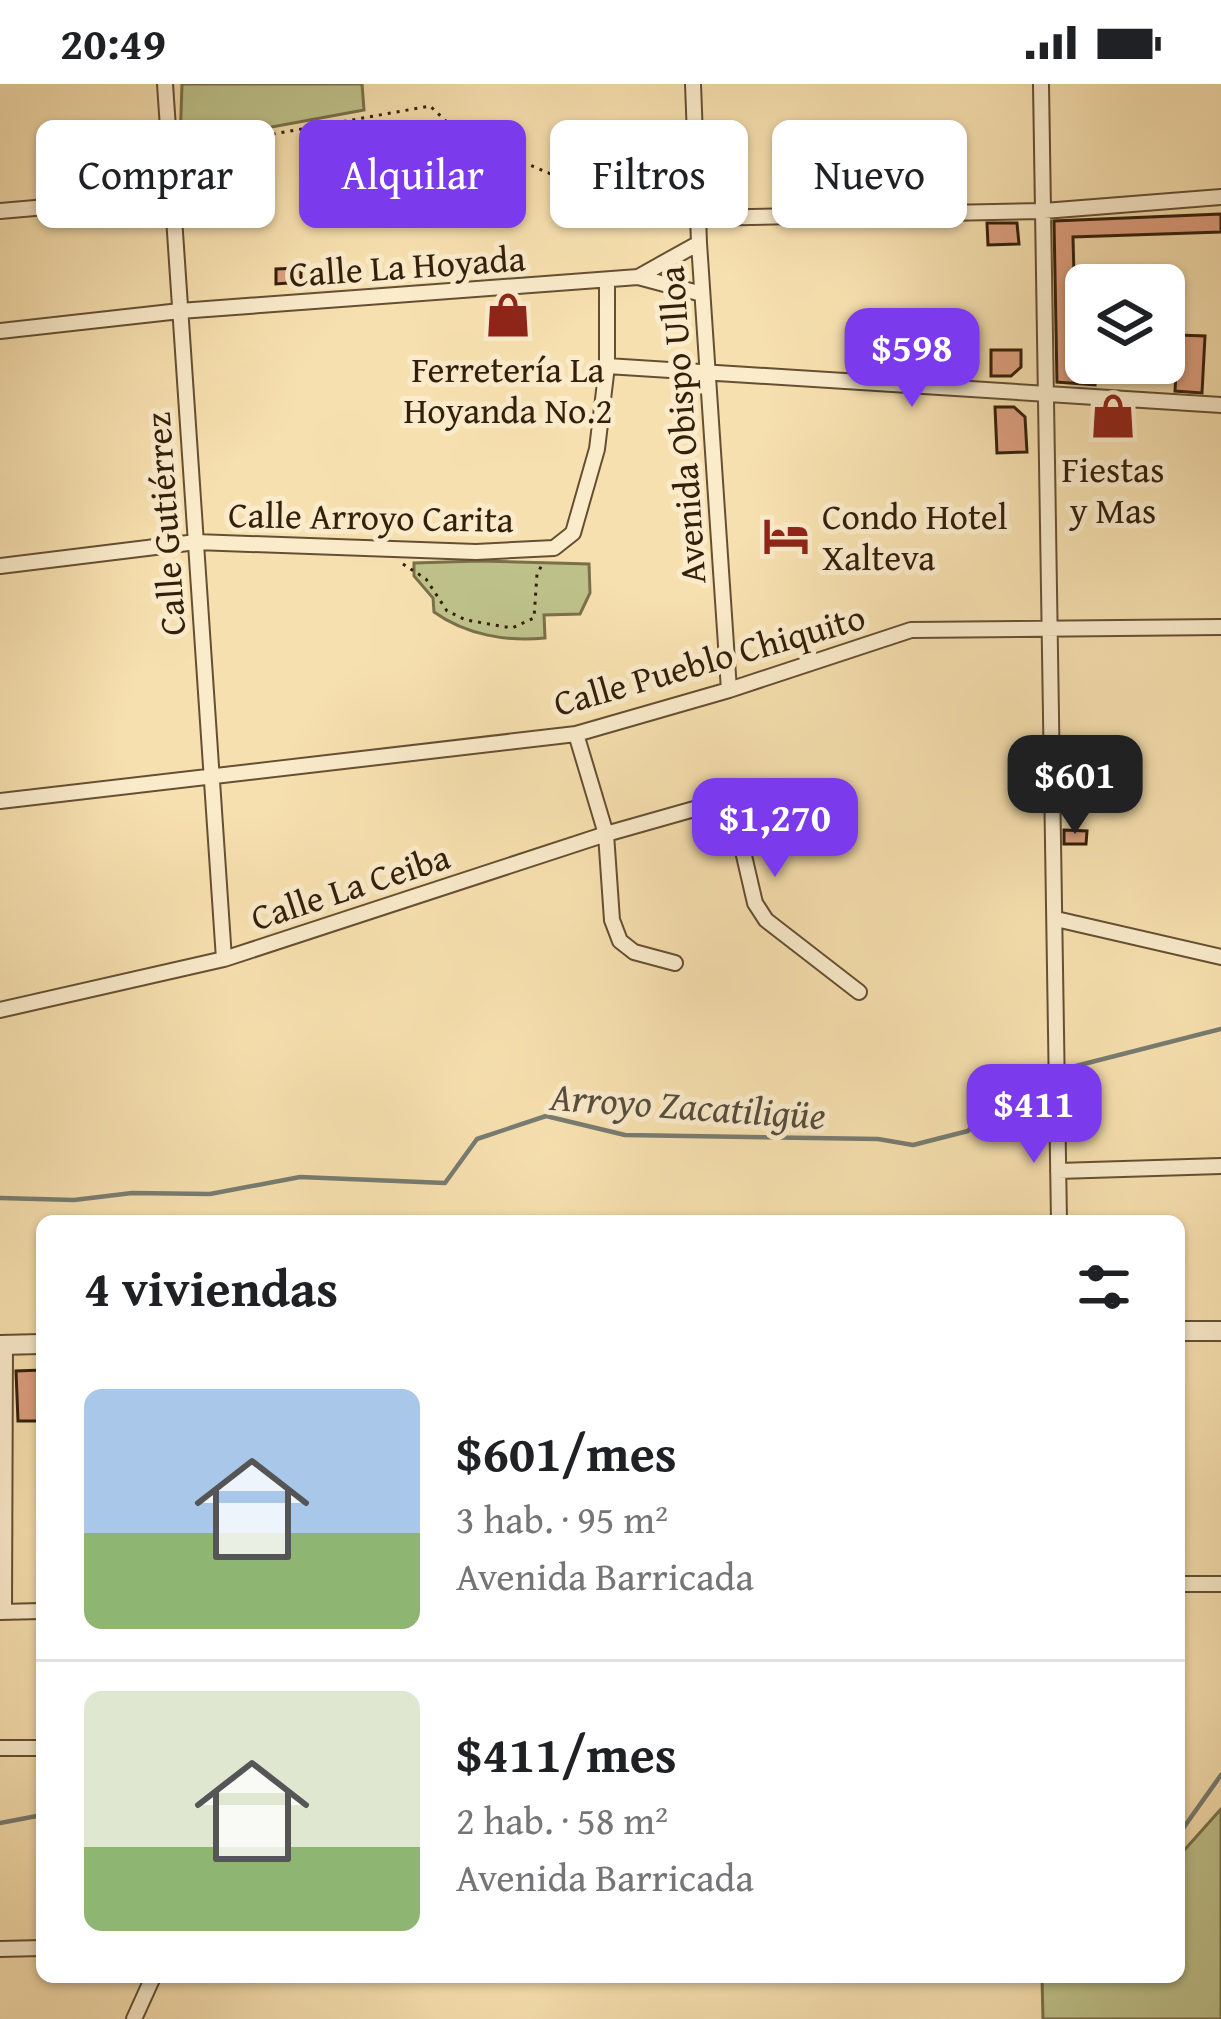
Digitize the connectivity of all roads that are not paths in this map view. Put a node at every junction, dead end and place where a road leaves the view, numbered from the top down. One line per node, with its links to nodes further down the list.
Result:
1 (166, 84): 4 (street, Calle Gutiérrez)
2 (693, 84): 5 (street, Avenida Obispo Ulloa)
3 (1041, 84): 9 (street)
4 (168, 120)
5 (695, 120)
6 (1221, 196): 9 (street)
7 (36, 208): 8 (street)
8 (0, 211)
9 (1044, 211): 10 (street); 21 (street)
10 (748, 217)
11 (174, 228): 17 (street, Calle Gutiérrez)
12 (700, 228): 13 (street, Avenida Obispo Ulloa)
13 (699, 243): 14 (street, Calle La Hoyada); 16 (street, Avenida Obispo Ulloa)
14 (638, 277): 15 (street, Calle La Hoyada); 16 (street, Calle La Hoyada)
15 (608, 281): 17 (street, Calle La Hoyada); 19 (street, Calle Arroyo Carita)
16 (702, 294): 20 (street, Avenida Obispo Ulloa)
17 (180, 311): 18 (street, Calle La Hoyada); 23 (street, Calle Gutiérrez)
18 (0, 331)
19 (607, 367): 20 (street); 23 (street, Calle Arroyo Carita)
20 (708, 373): 21 (street); 27 (street, Avenida Obispo Ulloa)
21 (1046, 393): 22 (street); 26 (street)
22 (1221, 404)
23 (196, 542): 24 (street, Calle Arroyo Carita); 29 (street, Calle Gutiérrez)
24 (0, 566)
25 (1221, 627): 26 (street, Calle Pueblo Chiquito)
26 (1051, 630): 27 (street, Calle Pueblo Chiquito); 32 (street)
27 (729, 690): 28 (street, Calle Pueblo Chiquito)
28 (576, 734): 29 (street, Calle Pueblo Chiquito); 31 (street)
29 (212, 777): 30 (street, Calle Pueblo Chiquito); 34 (street, Calle Gutiérrez)
30 (0, 801)
31 (606, 834): 34 (street, Calle La Ceiba); 35 (street); 36 (street, Calle La Ceiba)
32 (1056, 919): 33 (street); 39 (street)
33 (1221, 957)
34 (224, 959): 37 (street, Calle La Ceiba)
35 (675, 963)
36 (859, 992)
37 (0, 1010)
38 (1221, 1166): 39 (street)
39 (1058, 1171): 40 (street)
40 (1059, 1215)
41 (1185, 1331): 42 (street)
42 (1221, 1331)
43 (36, 1344): 44 (street)
44 (2, 1345): 48 (street)
45 (1185, 1584): 46 (street)
46 (1221, 1584)
47 (36, 1611): 48 (street)
48 (2, 1612)
49 (0, 1748): 50 (street)
50 (36, 1748)
51 (36, 1948): 52 (street)
52 (0, 1949)
53 (150, 1983): 54 (street)
54 (134, 2019)

